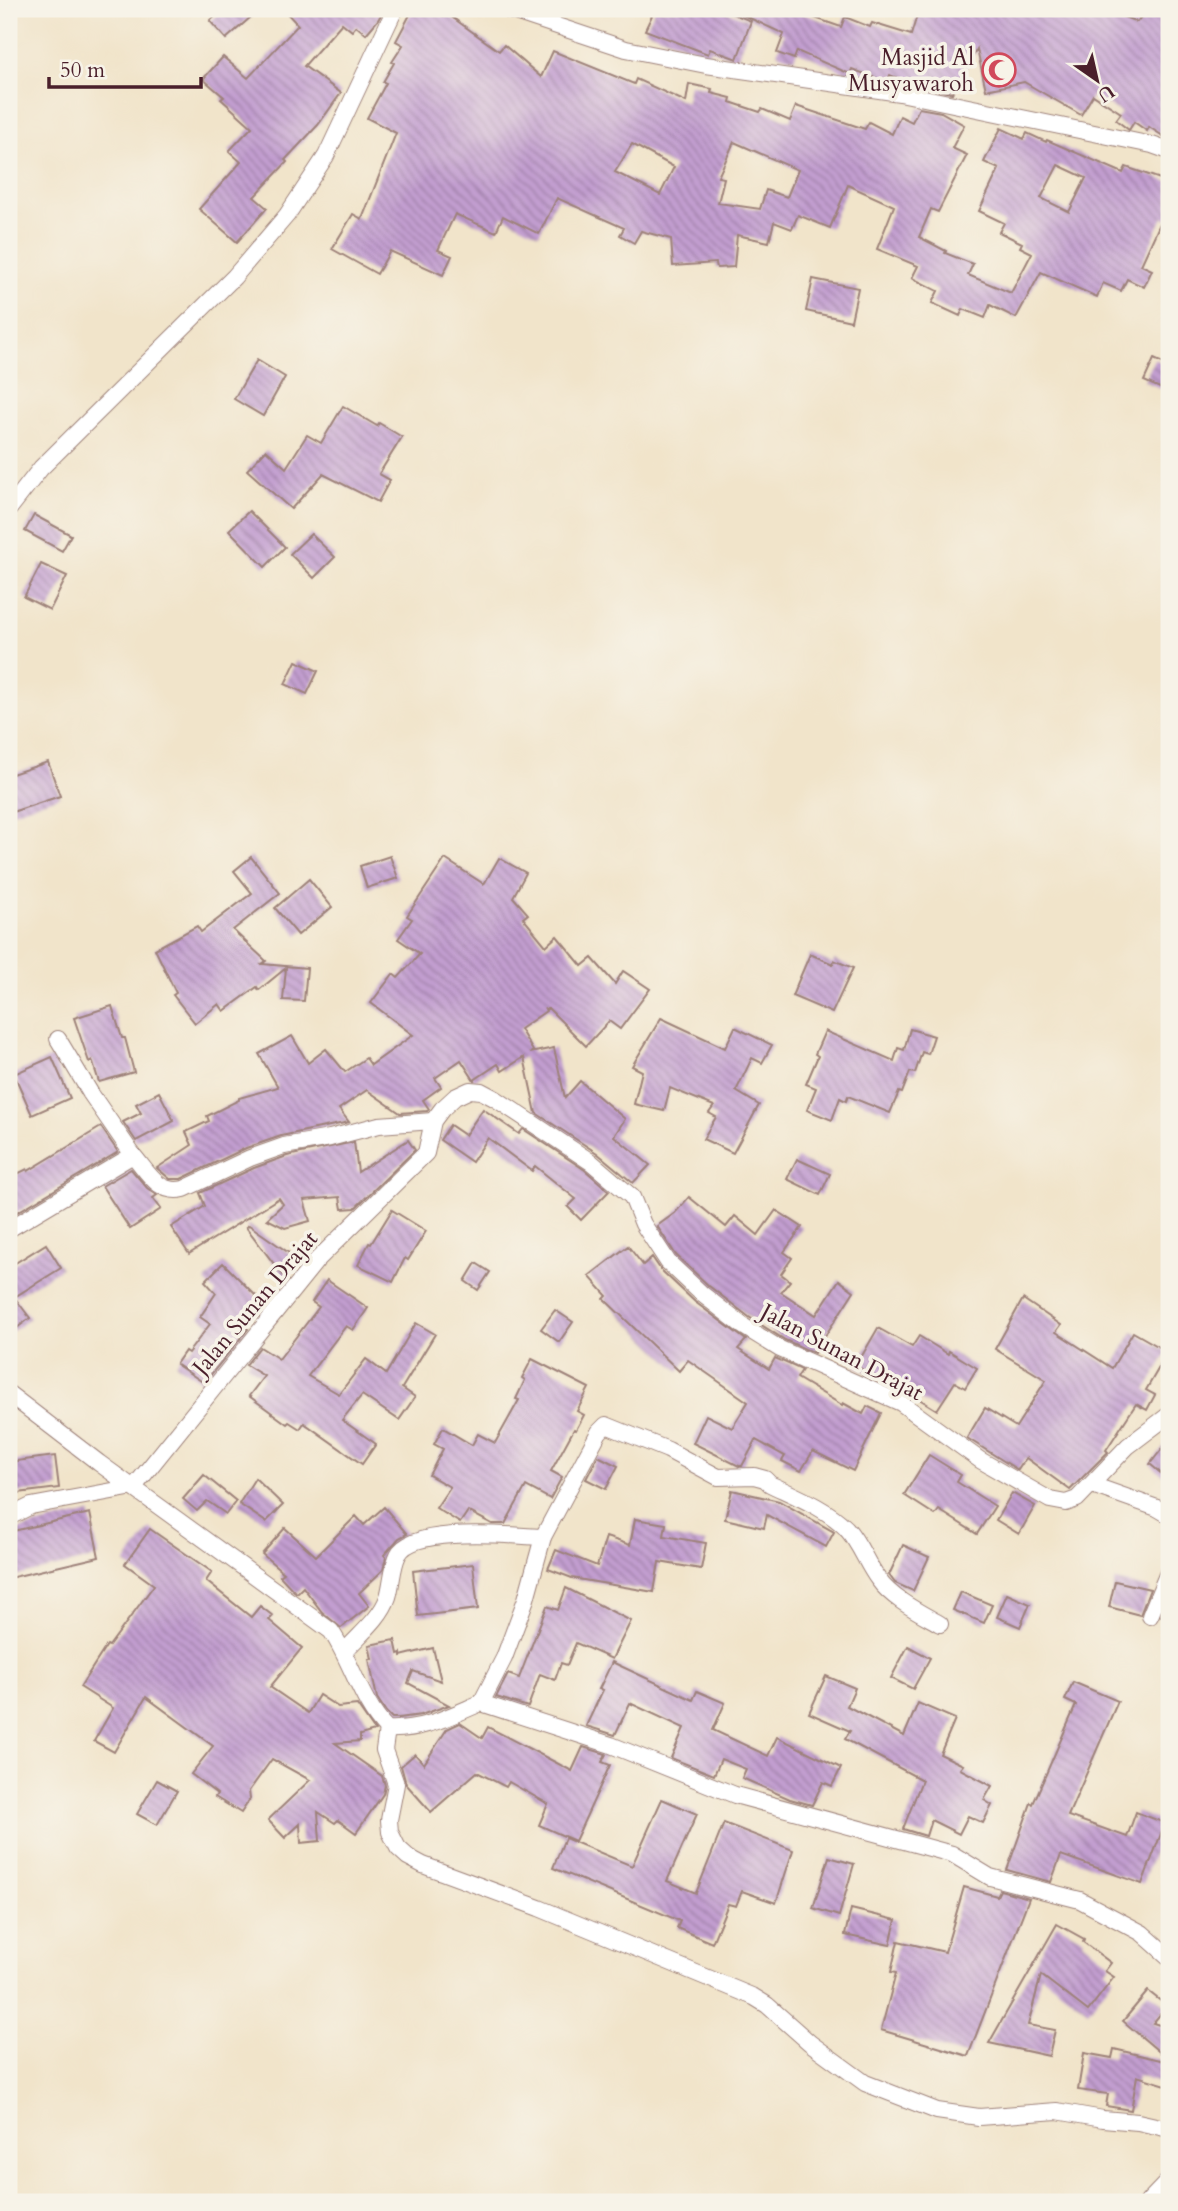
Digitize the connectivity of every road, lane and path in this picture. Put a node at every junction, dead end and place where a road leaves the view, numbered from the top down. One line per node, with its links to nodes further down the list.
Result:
1 (395, 9): 5 (street)
2 (506, 9): 3 (street)
3 (531, 12): 4 (street)
4 (1169, 151)
5 (9, 509)
6 (58, 1038): 8 (street)
7 (433, 1121): 8 (street); 12 (street, Jalan Sunan Drajat); 13 (street, Jalan Sunan Drajat)
8 (134, 1155): 9 (street)
9 (9, 1229)
10 (9, 1394): 13 (street)
11 (1169, 1415): 12 (street, Jalan Sunan Drajat)
12 (1092, 1485): 14 (street)
13 (134, 1487): 15 (street); 20 (street)
14 (1169, 1515)
15 (9, 1517)
16 (543, 1537): 19 (street); 20 (street); 21 (street)
17 (1169, 1570): 18 (street)
18 (1150, 1616)
19 (940, 1624)
20 (345, 1651): 22 (street)
21 (481, 1703): 22 (street); 23 (street)
22 (387, 1729): 24 (street)
23 (1169, 1957)
24 (1169, 2129)
25 (1169, 2180): 26 (street)
26 (1148, 2202)

